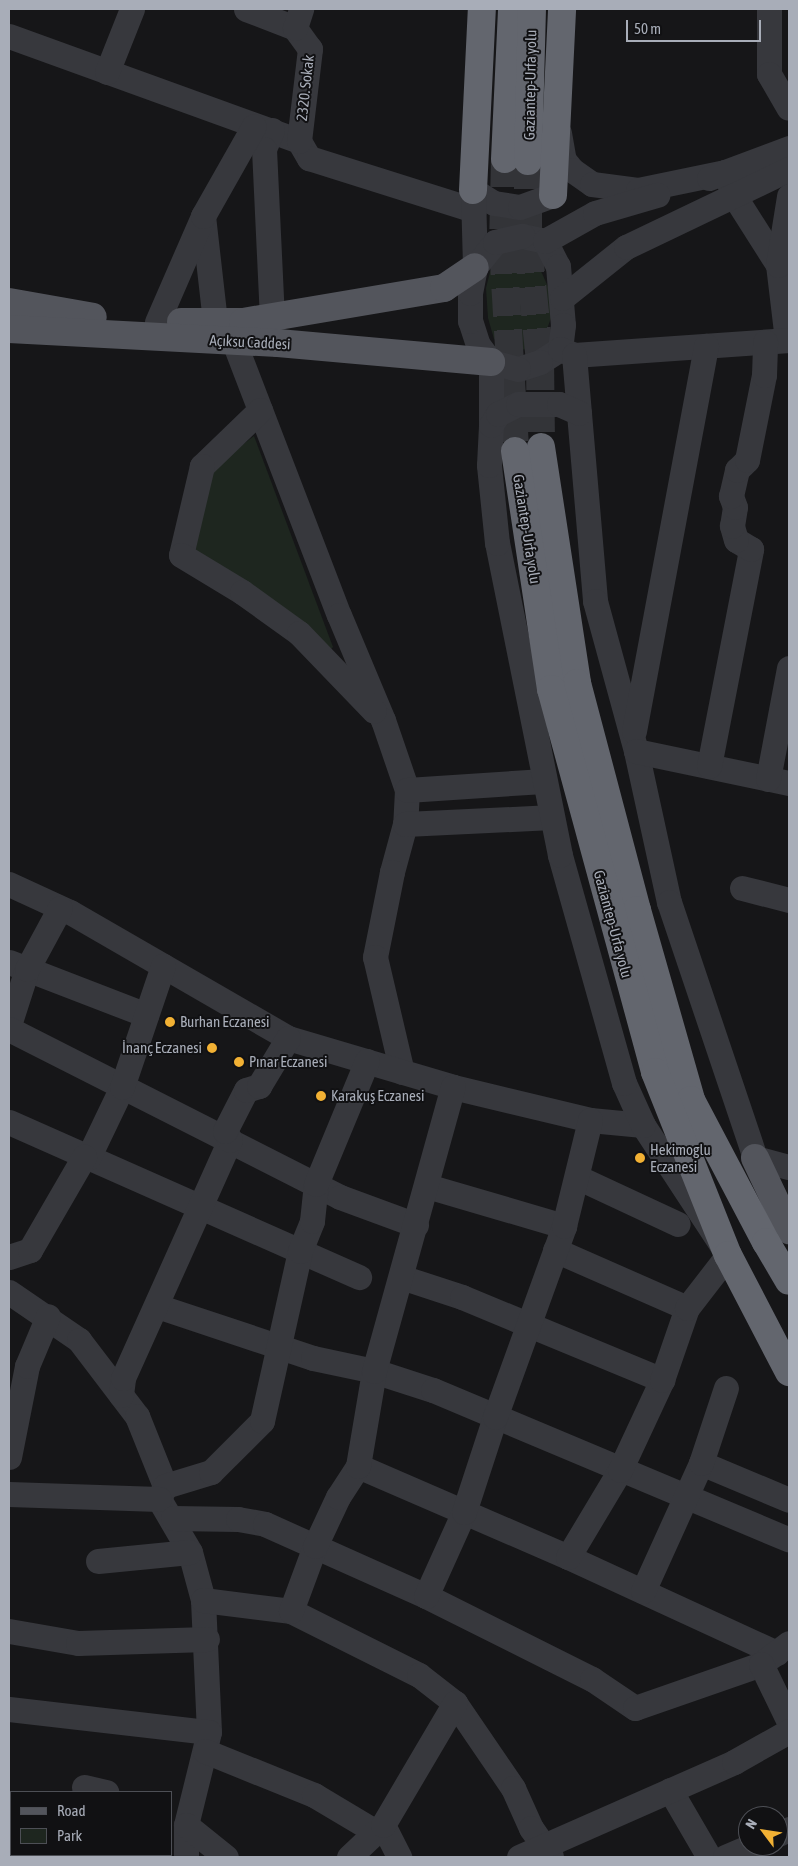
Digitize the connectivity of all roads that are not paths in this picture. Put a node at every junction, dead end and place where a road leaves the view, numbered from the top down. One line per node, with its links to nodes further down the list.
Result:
1 (132, 9): 10 (street)
2 (246, 9): 8 (street)
3 (482, 9): 20 (highway)
4 (512, 9): 5 (highway, Gaziantep-Urfa yolu)
5 (532, 9)
6 (562, 9): 12 (highway)
7 (769, 9): 11 (street)
8 (298, 18): 14 (street, 2320. Sokak)
9 (9, 36): 10 (street)
10 (107, 72): 13 (street)
11 (789, 108)
12 (556, 121): 17 (street); 18 (highway)
13 (263, 128): 14 (street); 21 (street); 27 (street)
14 (299, 141): 20 (street)
15 (789, 148): 17 (street)
16 (789, 170): 17 (street)
17 (729, 183): 22 (street); 23 (street); 25 (street)
18 (553, 195): 20 (street); 22 (street)
19 (789, 196): 23 (street)
20 (473, 200): 24 (street)
21 (203, 216): 28 (street); 29 (street)
22 (545, 241): 24 (street); 25 (street)
23 (778, 265): 31 (street)
24 (475, 266): 27 (main road, Açıksu Caddesi); 35 (street)
25 (562, 298): 34 (street)
26 (9, 302): 28 (main road, Açıksu Caddesi)
27 (272, 318): 29 (main road, Açıksu Caddesi)
28 (157, 322): 29 (main road, Açıksu Caddesi)
29 (215, 322)
30 (9, 329): 32 (main road, Açıksu Caddesi)
31 (780, 340): 33 (street); 42 (street)
32 (234, 342): 35 (main road, Açıksu Caddesi); 36 (street)
33 (706, 346): 34 (street); 41 (street)
34 (567, 352): 35 (street); 37 (street)
35 (492, 362): 38 (street)
36 (260, 410): 40 (street); 40 (street)
37 (579, 414): 38 (street); 41 (street)
38 (491, 425): 43 (street)
39 (789, 668): 44 (street)
40 (383, 720): 45 (street)
41 (634, 745): 42 (street); 67 (street)
42 (709, 766): 44 (street)
43 (544, 781): 45 (street); 46 (street)
44 (779, 781)
45 (407, 790): 47 (street)
46 (552, 817): 47 (street); 64 (street)
47 (405, 824): 59 (street)
48 (9, 884): 51 (street)
49 (742, 888): 50 (street)
50 (789, 900)
51 (60, 908): 52 (street); 53 (street)
52 (18, 965): 54 (street); 55 (street)
53 (163, 966): 54 (street); 57 (street)
54 (146, 1015): 60 (street)
55 (9, 1025)
56 (9, 1029): 60 (street)
57 (288, 1038): 58 (street); 65 (street)
58 (367, 1061): 59 (street); 70 (street)
59 (402, 1072): 61 (street)
60 (122, 1086): 65 (street); 66 (street)
61 (453, 1087): 62 (street); 71 (street)
62 (590, 1120): 64 (street); 69 (street)
63 (9, 1122): 66 (street)
64 (643, 1125): 79 (street)
65 (230, 1140): 70 (street); 72 (street)
66 (86, 1157): 72 (street); 80 (street)
67 (755, 1158): 68 (street); 76 (main road)
68 (789, 1167)
69 (577, 1177): 74 (street); 75 (street)
70 (316, 1184): 73 (street); 78 (street)
71 (427, 1186): 73 (street); 75 (street)
72 (198, 1206): 78 (street); 85 (street)
73 (416, 1224): 82 (street)
74 (678, 1224)
75 (564, 1226): 77 (street)
76 (789, 1230)
77 (555, 1250): 86 (street); 88 (street)
78 (300, 1251): 81 (street); 89 (street)
79 (728, 1255): 83 (highway, Gaziantep-Urfa yolu); 86 (street); 91 (highway, Gaziantep-Urfa yolu)
80 (9, 1257)
81 (359, 1277)
82 (401, 1278): 88 (street); 90 (street)
83 (789, 1280)
84 (9, 1292): 87 (street)
85 (156, 1306): 89 (street); 94 (street)
86 (687, 1308): 92 (street)
87 (48, 1316): 94 (street); 96 (street)
88 (528, 1325): 92 (street); 95 (street)
89 (278, 1344): 90 (street); 103 (street)
90 (374, 1371): 95 (street); 98 (street)
91 (789, 1372)
92 (662, 1380): 99 (street)
93 (726, 1388): 97 (street)
94 (121, 1395): 103 (street)
95 (494, 1417): 99 (street); 104 (street)
96 (9, 1456)
97 (701, 1462): 101 (street); 102 (street)
98 (358, 1466): 104 (street); 106 (street)
99 (620, 1470): 101 (street); 108 (street)
100 (9, 1494): 103 (street)
101 (686, 1498): 105 (street); 110 (street)
102 (789, 1500)
103 (166, 1501): 106 (street); 107 (street)
104 (464, 1512): 108 (street); 111 (street)
105 (789, 1540)
106 (315, 1546): 111 (street); 113 (street)
107 (190, 1552): 109 (street); 112 (street)
108 (568, 1556): 110 (street)
109 (98, 1561)
110 (643, 1590): 116 (street)
111 (426, 1596): 116 (street)
112 (203, 1600): 113 (street); 115 (street)
113 (291, 1611): 117 (street)
114 (9, 1631): 115 (street)
115 (207, 1639): 121 (street)
116 (776, 1654): 119 (street)
117 (455, 1703): 124 (street); 125 (street)
118 (9, 1709): 121 (street)
119 (789, 1722)
120 (789, 1731): 122 (street)
121 (207, 1741): 123 (street); 124 (street)
122 (670, 1790): 125 (street); 132 (street)
123 (183, 1812): 127 (street); 128 (street)
124 (379, 1828): 129 (street); 130 (street)
125 (547, 1851): 131 (street)
126 (738, 1852): 133 (street)
127 (181, 1853)
128 (226, 1857)
129 (349, 1857)
130 (399, 1857)
131 (518, 1857)
132 (709, 1857)
133 (725, 1857)

